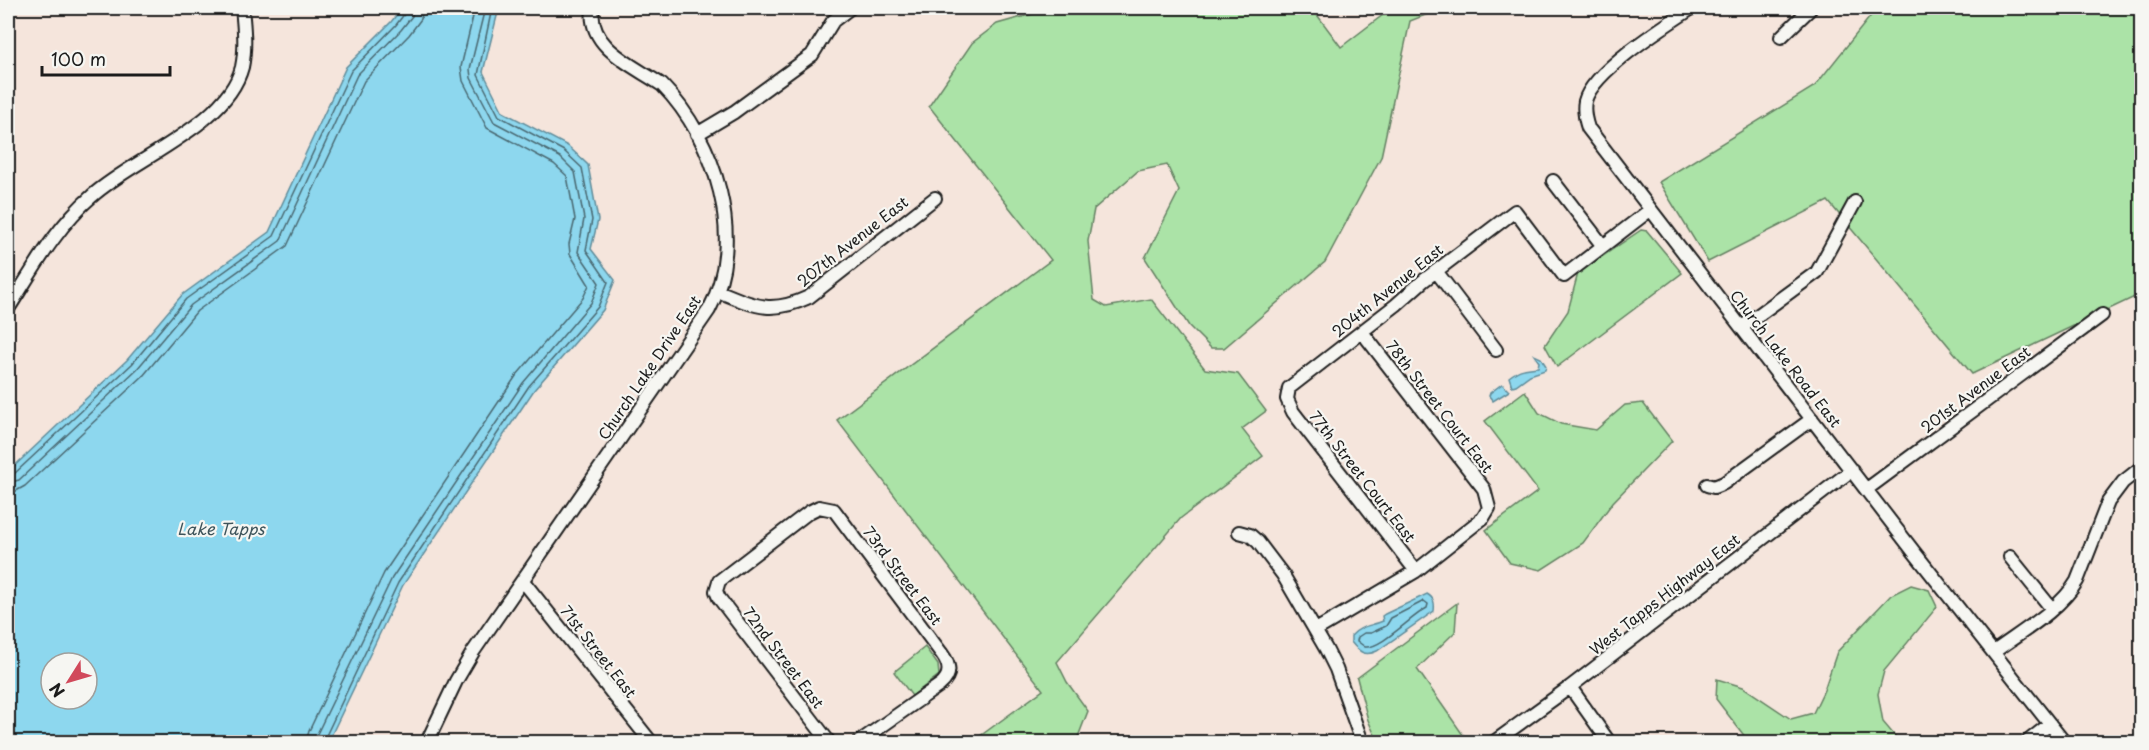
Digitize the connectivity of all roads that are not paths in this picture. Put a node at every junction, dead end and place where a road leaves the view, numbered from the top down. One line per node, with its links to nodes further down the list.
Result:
1 (242, 8): 15 (street)
2 (594, 8): 7 (street, Church Lake Drive East)
3 (850, 8): 7 (street)
4 (1692, 8): 11 (street, Church Lake Road East)
5 (1810, 8): 6 (street)
6 (1781, 37)
7 (697, 134): 14 (street, Church Lake Drive East)
8 (1553, 181): 12 (street)
9 (934, 198): 14 (street, 207th Avenue East)
10 (1855, 202): 17 (street)
11 (1650, 210): 12 (street); 17 (street, Church Lake Road East)
12 (1603, 246): 13 (street, 204th Avenue East)
13 (1436, 271): 18 (street, 204th Avenue East); 19 (street)
14 (718, 291): 30 (street, Church Lake Drive East)
15 (8, 309)
16 (2102, 315): 25 (street, 201st Avenue East)
17 (1742, 327): 21 (street, Church Lake Road East)
18 (1362, 332): 20 (street, 204th Avenue East); 29 (street, 78th Street Court East)
19 (1496, 350)
20 (1287, 399): 29 (street, 77th Street Court East)
21 (1812, 419): 23 (street, Church Lake Road East); 24 (street)
22 (2142, 467): 31 (street)
23 (1852, 470): 25 (street, Church Lake Road East); 34 (street, West Tapps Highway East)
24 (1707, 485)
25 (1867, 489): 33 (street, Church Lake Road East)
26 (824, 507): 38 (street, 72nd Street East); 39 (street, 73rd Street East)
27 (1239, 532): 32 (street)
28 (2010, 557): 31 (street)
29 (1416, 571): 32 (street)
30 (523, 581): 36 (street, Church Lake Drive East); 37 (street, 71st Street East)
31 (2052, 609): 33 (street)
32 (1316, 630): 40 (street)
33 (1994, 652): 35 (street, Church Lake Road East)
34 (1570, 687): 41 (street, West Tapps Highway East); 42 (street)
35 (2050, 724): 43 (street); 44 (street, Church Lake Road East)
36 (426, 742)
37 (651, 742)
38 (829, 742)
39 (859, 742)
40 (1362, 742)
41 (1494, 742)
42 (1609, 742)
43 (2026, 742)
44 (2064, 742)

